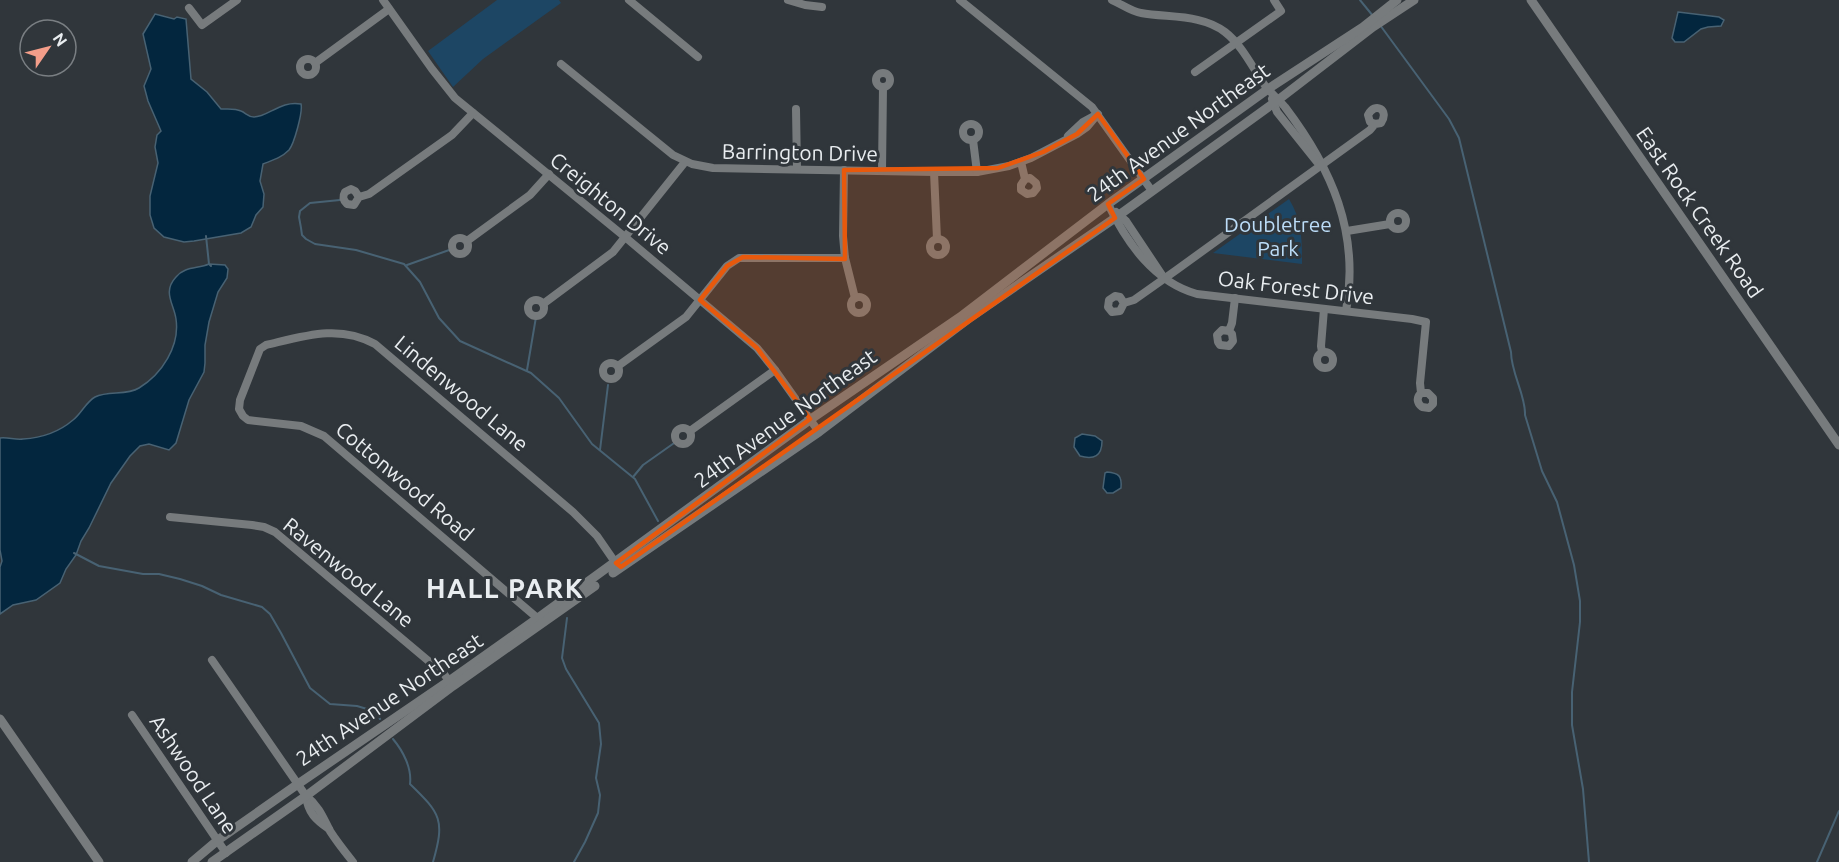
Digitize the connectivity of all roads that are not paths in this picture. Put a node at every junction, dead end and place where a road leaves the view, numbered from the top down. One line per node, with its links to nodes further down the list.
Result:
1 (237, 0): 12 (street)
2 (383, 0): 13 (street, Creighton Drive)
3 (629, 0): 17 (street)
4 (788, 0): 11 (street)
5 (960, 0): 26 (street)
6 (1112, 0): 16 (street)
7 (1274, 0): 16 (street)
8 (1397, 0): 14 (street, 24th Avenue Northeast)
9 (1414, 0): 14 (street, 24th Avenue Northeast)
10 (1531, 0): 67 (street, East Rock Creek Road)
11 (822, 7)
12 (189, 8)
13 (389, 9): 18 (street); 25 (street, Creighton Drive)
14 (1379, 19): 15 (street, 24th Avenue Northeast)
15 (1364, 30): 22 (street, 24th Avenue Northeast); 23 (street, 24th Avenue Northeast)
16 (1236, 43): 20 (street); 22 (street)
17 (698, 57)
18 (315, 63)
19 (561, 64): 29 (street, Barrington Drive)
20 (1195, 72)
21 (883, 87): 34 (street)
22 (1268, 89): 23 (street); 39 (street, 24th Avenue Northeast)
23 (1276, 102): 31 (street); 40 (street, 24th Avenue Northeast)
24 (796, 109): 32 (street)
25 (473, 113): 37 (street, Creighton Drive); 41 (street)
26 (1098, 114): 30 (street, Barrington Drive); 39 (street)
27 (1375, 124): 31 (street)
28 (973, 140): 36 (street)
29 (685, 162): 32 (street, Barrington Drive); 46 (street)
30 (1021, 162): 36 (street, Barrington Drive); 38 (street)
31 (1321, 165): 45 (street); 50 (street)
32 (797, 169): 33 (street, Barrington Drive)
33 (844, 170): 34 (street, Barrington Drive); 49 (street)
34 (882, 171): 35 (street, Barrington Drive)
35 (934, 172): 36 (street, Barrington Drive); 47 (street)
36 (977, 172)
37 (549, 174): 46 (street, Creighton Drive); 48 (street)
38 (1025, 179)
39 (1144, 179): 40 (street); 42 (street, 24th Avenue Northeast)
40 (1152, 191): 43 (street, 24th Avenue Northeast)
41 (359, 198)
42 (1108, 204): 43 (street, Oak Forest Drive); 64 (street, 24th Avenue Northeast)
43 (1117, 217): 50 (street, Oak Forest Drive); 66 (street, 24th Avenue Northeast)
44 (1390, 224): 45 (street)
45 (1347, 231): 57 (street)
46 (625, 237): 53 (street, Creighton Drive); 55 (street)
47 (937, 239)
48 (467, 241)
49 (845, 258): 51 (street); 53 (street)
50 (1164, 279): 52 (street, Oak Forest Drive); 54 (street)
51 (855, 298)
52 (1234, 298): 56 (street, Oak Forest Drive); 58 (street)
53 (700, 300): 61 (street); 62 (street, Creighton Drive)
54 (1124, 303)
55 (543, 304)
56 (1324, 309): 57 (street, Oak Forest Drive); 59 (street)
57 (1346, 311): 63 (street, Oak Forest Drive)
58 (1229, 331)
59 (1322, 352)
60 (253, 363): 69 (street, Lindenwood Lane); 70 (street, Cottonwood Road)
61 (618, 366)
62 (775, 370): 64 (street, Creighton Drive); 65 (street)
63 (1421, 393)
64 (811, 419): 66 (street, Creighton Drive); 69 (street, 24th Avenue Northeast)
65 (690, 431)
66 (819, 432): 69 (street, 24th Avenue Northeast)
67 (1839, 445)
68 (170, 517): 72 (street, Ravenwood Lane)
69 (617, 566): 70 (street, 24th Avenue Northeast)
70 (541, 621): 72 (street, 24th Avenue Northeast)
71 (212, 660): 75 (street)
72 (451, 684): 75 (street, 24th Avenue Northeast); 76 (street, 24th Avenue Northeast)
73 (132, 715): 77 (street, Ashwood Lane)
74 (0, 719): 79 (street)
75 (298, 784): 76 (street); 77 (street, 24th Avenue Northeast)
76 (306, 796): 78 (street, 24th Avenue Northeast); 82 (street)
77 (218, 840): 78 (street, Ashwood Lane); 80 (street, 24th Avenue Northeast)
78 (226, 853): 81 (street, 24th Avenue Northeast)
79 (99, 862)
80 (192, 862)
81 (213, 862)
82 (353, 862)

